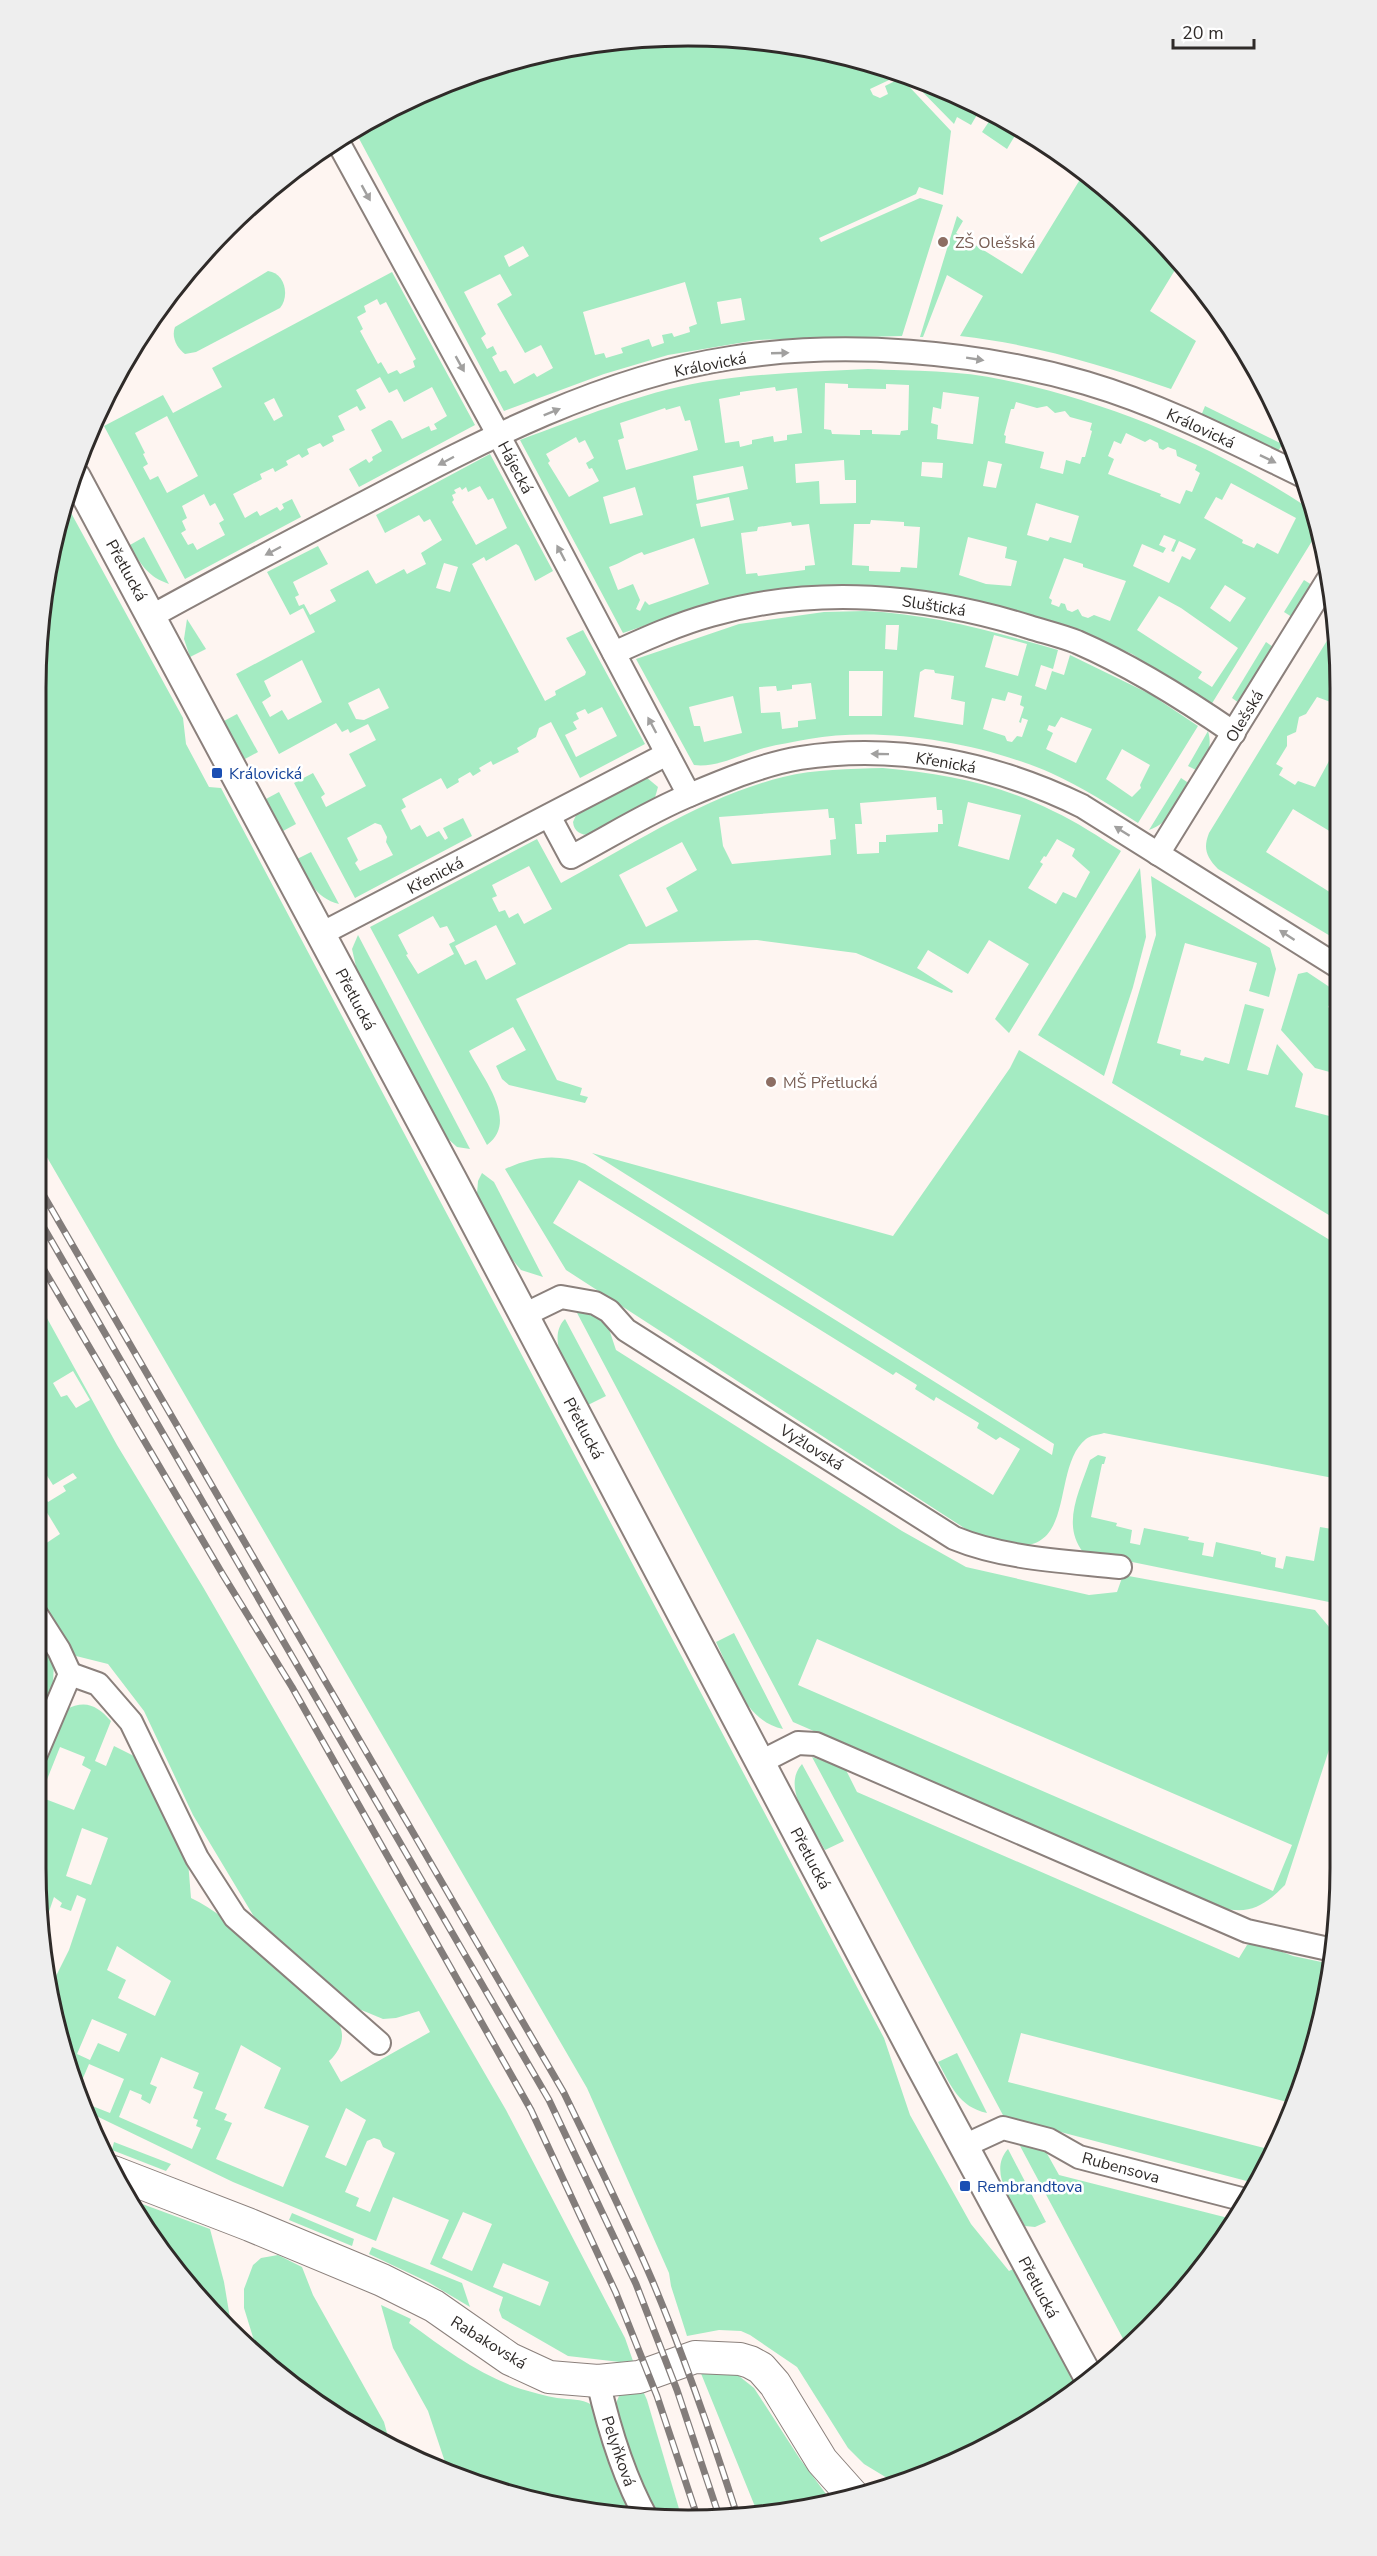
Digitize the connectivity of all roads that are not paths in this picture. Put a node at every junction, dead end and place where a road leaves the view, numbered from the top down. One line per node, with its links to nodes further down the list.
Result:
1 (342, 149): 2 (street, Hájecká, one-way to 2)
2 (498, 434): 3 (street, Královická, one-way to 3); 6 (street, Královická, one-way to 6); 7 (street, Hájecká, one-way to 2)
3 (1292, 472)
4 (80, 485): 6 (street, Přetlucká)
5 (1322, 589): 8 (street, Olešská)
6 (152, 616): 13 (street, Přetlucká)
7 (614, 652): 8 (street, Sluštická); 9 (street, Hájecká, one-way to 7)
8 (1234, 733): 12 (street, Olešská)
9 (667, 754): 10 (street, Hájecká); 11 (street, Křenická)
10 (689, 795): 11 (street, Křenická); 12 (street, Křenická, one-way to 10)
11 (549, 816): 13 (street, Křenická)
12 (1158, 854): 14 (street, Křenická, one-way to 12)
13 (321, 934): 15 (street, Přetlucká)
14 (1330, 962)
15 (524, 1315): 16 (street, Vyžlovská); 20 (street, Přetlucká)
16 (1120, 1567)
17 (46, 1630): 18 (street)
18 (69, 1674): 19 (street); 22 (street)
19 (46, 1730)
20 (761, 1762): 21 (street); 23 (street, Přetlucká)
21 (1325, 1948)
22 (379, 2043)
23 (964, 2146): 25 (street, Rubensova); 26 (street, Přetlucká)
24 (127, 2178): 27 (main road, Rabakovská)
25 (1238, 2198)
26 (1086, 2372)
27 (598, 2381): 28 (main road, Rabakovská); 29 (street, Pelyňková)
28 (848, 2490)
29 (641, 2507)

